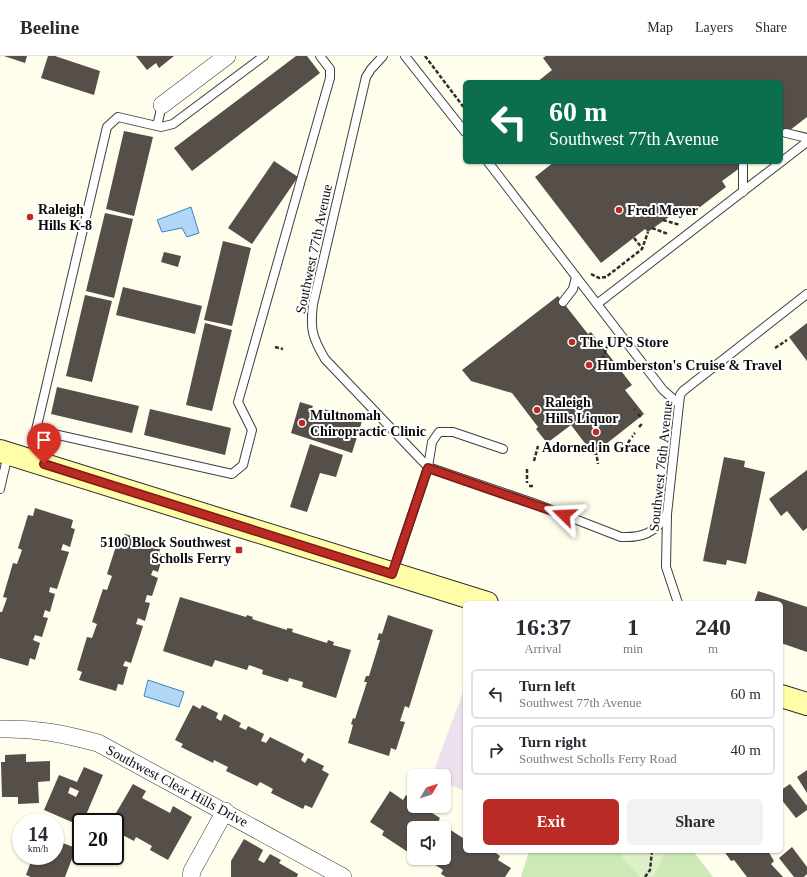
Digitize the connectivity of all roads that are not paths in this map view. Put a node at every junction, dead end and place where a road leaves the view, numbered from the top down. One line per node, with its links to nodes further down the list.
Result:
1 (227, 56): 6 (street)
2 (264, 56): 7 (lane)
3 (320, 56): 7 (lane)
4 (383, 56): 24 (lane, Southwest 77th Avenue)
5 (405, 56): 8 (lane)
6 (162, 105): 7 (lane)
7 (157, 126)
8 (463, 129)
9 (786, 132): 10 (lane)
10 (807, 138)
11 (807, 142): 12 (lane)
12 (783, 161)
13 (490, 164): 17 (lane)
14 (779, 164): 16 (lane)
15 (743, 166): 16 (lane)
16 (743, 192): 20 (lane)
17 (576, 277): 19 (lane); 20 (lane)
18 (807, 294): 21 (lane, Southwest 76th Avenue)
19 (563, 302)
20 (597, 304): 21 (lane)
21 (679, 404): 26 (lane, Southwest 76th Avenue)
22 (503, 449): 24 (lane)
23 (4, 452): 25 (lane); 27 (main road)
24 (428, 468): 26 (lane); 27 (lane)
25 (0, 489)
26 (667, 514): 29 (lane, Southwest 76th Avenue)
27 (392, 574): 28 (main road)
28 (480, 601)
29 (677, 601)
30 (783, 697): 31 (main road)
31 (807, 704)
32 (0, 729): 33 (street, Southwest Clear Hills Drive)
33 (225, 812): 34 (street); 35 (street, Southwest Clear Hills Drive)
34 (191, 877)
35 (343, 877)

